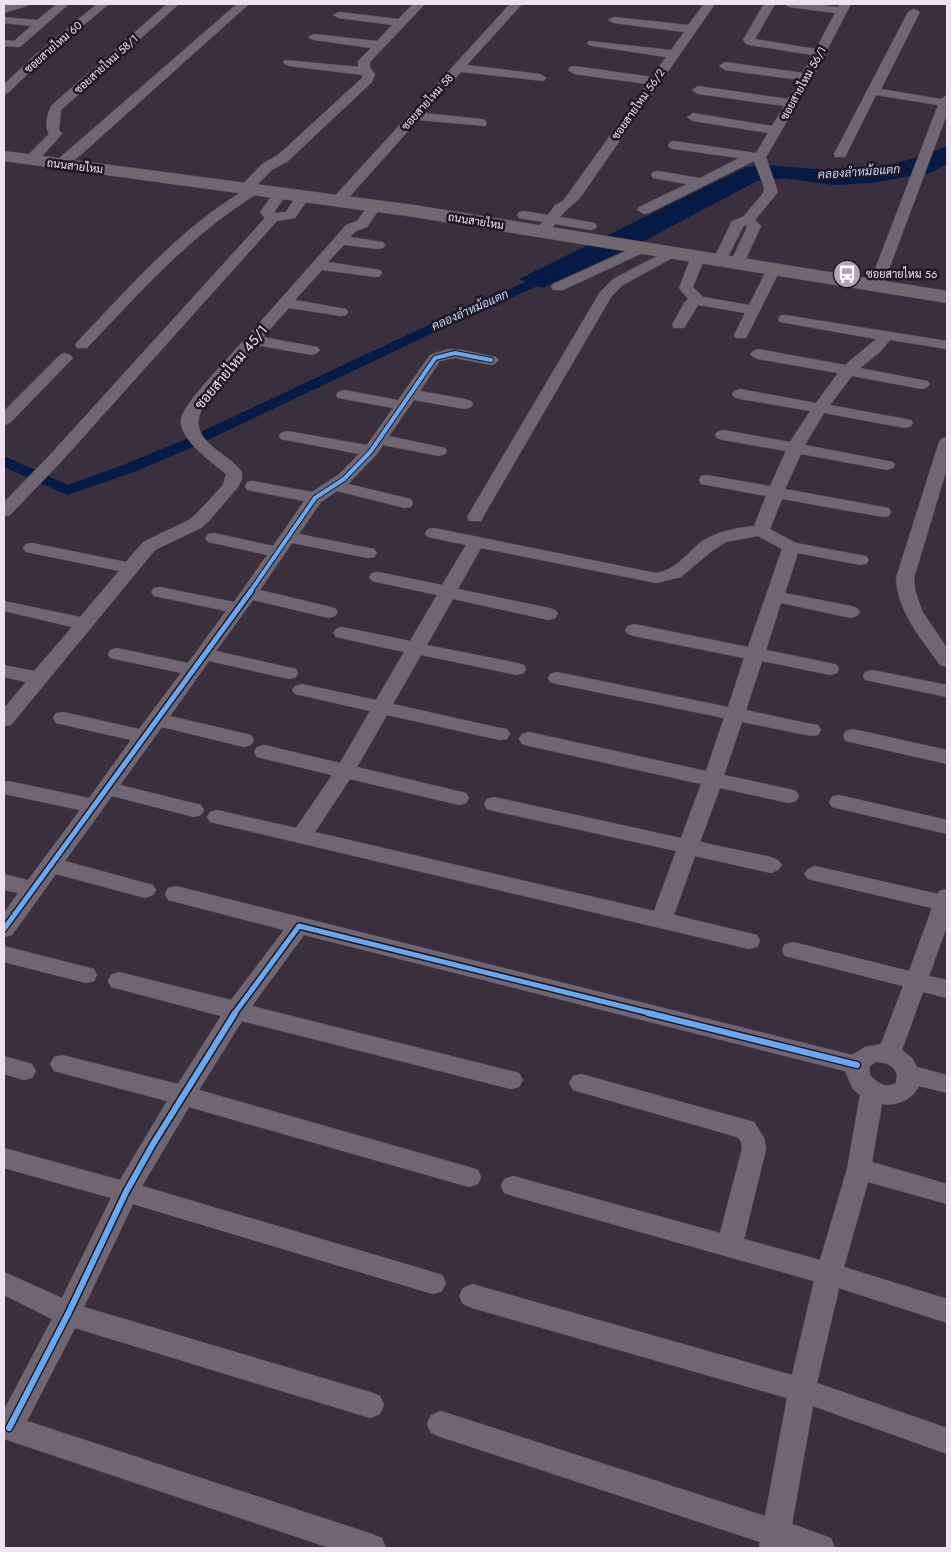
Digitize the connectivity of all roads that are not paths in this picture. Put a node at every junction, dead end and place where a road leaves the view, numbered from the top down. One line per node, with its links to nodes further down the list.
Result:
1 (24, 4): 14 (street)
2 (63, 4): 20 (street)
3 (86, 4): 4 (street)
4 (92, 4)
5 (103, 4): 38 (street, ซอยสายไหม 60)
6 (174, 4): 49 (street, ซอยสายไหม 58/1)
7 (243, 4): 51 (street)
8 (419, 4): 19 (street)
9 (516, 4): 30 (street, ซอยสายไหม 58)
10 (704, 4): 21 (street, ซอยสายไหม 56/2)
11 (769, 4): 26 (street)
12 (789, 4): 13 (street)
13 (843, 7): 26 (street, ซอยสายไหม 56/1)
14 (4, 10)
15 (914, 12): 40 (street)
16 (338, 15): 19 (street)
17 (4, 20): 20 (street)
18 (614, 20): 21 (street)
19 (400, 23): 25 (street)
20 (39, 24): 23 (street)
21 (691, 29): 27 (street, ซอยสายไหม 56/2)
22 (314, 37): 25 (street)
23 (4, 43)
24 (593, 43): 27 (street)
25 (378, 45): 32 (street)
26 (820, 53): 33 (street, ซอยสายไหม 56/1)
27 (673, 54): 36 (street, ซอยสายไหม 56/2)
28 (289, 62): 32 (street)
29 (725, 66): 33 (street)
30 (459, 68): 34 (street); 35 (street, ซอยสายไหม 58)
31 (574, 70): 36 (street)
32 (363, 74): 54 (street)
33 (807, 77): 42 (street, ซอยสายไหม 56/1)
34 (540, 78)
35 (448, 80): 37 (street); 43 (street, ซอยสายไหม 58)
36 (654, 81): 62 (street, ซอยสายไหม 56/2)
37 (467, 82)
38 (4, 90)
39 (698, 90): 42 (street)
40 (872, 91): 41 (street); 48 (street)
41 (946, 101): 72 (street)
42 (792, 103): 46 (street, ซอยสายไหม 56/1)
43 (415, 116): 45 (street); 57 (street, ซอยสายไหม 58)
44 (692, 117): 46 (street)
45 (481, 123)
46 (776, 130): 50 (street, ซอยสายไหม 56/1)
47 (674, 145): 50 (street)
48 (840, 154)
49 (16, 158): 51 (main road, ถนนสายไหม)
50 (757, 158): 53 (street); 68 (street)
51 (61, 164): 54 (main road, ถนนสายไหม)
52 (658, 175): 53 (street)
53 (702, 182): 59 (street)
54 (255, 189): 55 (main road, ถนนสายไหม); 96 (street)
55 (281, 193): 56 (main road, ถนนสายไหม); 61 (street)
56 (303, 196): 57 (main road, ถนนสายไหม); 61 (street)
57 (338, 201): 58 (main road, ถนนสายไหม)
58 (367, 205): 62 (main road, ถนนสายไหม); 63 (street, ซอยสายไหม 45/1)
59 (644, 210)
60 (524, 215): 62 (street)
61 (274, 218): 111 (street)
62 (552, 227): 65 (main road, ถนนสายไหม)
63 (341, 240): 64 (street); 69 (street, ซอยสายไหม 45/1)
64 (378, 245)
65 (639, 248): 66 (main road, ถนนสายไหม); 73 (street)
66 (671, 253): 67 (main road, ถนนสายไหม); 113 (street)
67 (698, 257): 68 (main road, ถนนสายไหม); 75 (street)
68 (729, 262): 70 (main road, ถนนสายไหม)
69 (319, 265): 71 (street); 76 (street, ซอยสายไหม 45/1)
70 (774, 268): 72 (main road, ถนนสายไหม); 77 (street)
71 (375, 274)
72 (876, 285): 74 (main road, ถนนสายไหม)
73 (558, 287)
74 (947, 297)
75 (698, 300): 77 (street); 80 (street)
76 (287, 303): 78 (street); 83 (street, ซอยสายไหม 45/1)
77 (752, 310): 81 (street)
78 (341, 312)
79 (785, 318): 82 (street)
80 (679, 325)
81 (741, 336)
82 (878, 337): 84 (street); 87 (street); 89 (street)
83 (253, 340): 85 (street); 124 (street, ซอยสายไหม 45/1)
84 (947, 345)
85 (312, 350)
86 (758, 354): 89 (street)
87 (947, 354)
88 (492, 360): 93 (street)
89 (849, 370): 90 (street); 95 (street)
90 (922, 384)
91 (740, 394): 95 (street)
92 (344, 395): 93 (street)
93 (405, 399): 94 (street); 101 (street)
94 (465, 404)
95 (820, 408): 97 (street); 102 (street)
96 (4, 420)
97 (906, 423)
98 (723, 435): 102 (street)
99 (287, 436): 101 (street)
100 (947, 442): 142 (street)
101 (375, 446): 103 (street); 106 (street)
102 (796, 449): 104 (street); 108 (street)
103 (439, 451)
104 (887, 465)
105 (706, 480): 108 (street)
106 (334, 485): 109 (street); 110 (street)
107 (253, 486): 109 (street)
108 (776, 493): 112 (street); 114 (street)
109 (315, 498): 116 (street)
110 (405, 503)
111 (9, 506)
112 (884, 512)
113 (475, 518)
114 (761, 531): 118 (street); 120 (street)
115 (434, 533): 118 (street)
116 (289, 537): 121 (street); 122 (street)
117 (214, 538): 121 (street)
118 (476, 542): 127 (street)
119 (32, 548): 124 (street)
120 (790, 548): 123 (street); 129 (street)
121 (278, 552): 128 (street)
122 (368, 554)
123 (860, 560)
124 (131, 568): 135 (street, ซอยสายไหม 45/1)
125 (378, 577): 127 (street)
126 (160, 592): 131 (street)
127 (447, 592): 134 (street); 138 (street)
128 (249, 593): 131 (street); 132 (street)
129 (774, 596): 133 (street); 141 (street)
130 (4, 606): 135 (street)
131 (238, 608): 140 (street)
132 (329, 612)
133 (851, 612)
134 (549, 614)
135 (84, 624): 149 (street, ซอยสายไหม 45/1)
136 (634, 630): 141 (street)
137 (342, 633): 138 (street)
138 (415, 648): 143 (street); 153 (street)
139 (118, 654): 145 (street)
140 (205, 654): 145 (street); 147 (street)
141 (755, 654): 144 (street); 154 (street)
142 (947, 661)
143 (517, 669)
144 (830, 669)
145 (193, 670): 156 (street)
146 (4, 671): 149 (street)
147 (289, 673)
148 (872, 676): 152 (street)
149 (38, 678): 157 (street, ซอยสายไหม 45/1)
150 (557, 678): 154 (street)
151 (302, 690): 153 (street)
152 (947, 691)
153 (381, 707): 159 (street); 166 (street)
154 (734, 715): 158 (street); 167 (street)
155 (63, 718): 161 (street)
156 (157, 719): 161 (street); 163 (street)
157 (4, 720)
158 (810, 730)
159 (500, 734)
160 (853, 736): 165 (street)
161 (144, 737): 169 (street)
162 (529, 739): 167 (street)
163 (244, 740)
164 (264, 752): 166 (street)
165 (947, 757)
166 (345, 770): 171 (street); 178 (street)
167 (713, 778): 170 (street); 179 (street)
168 (8, 788): 174 (street)
169 (106, 788): 174 (street); 175 (street)
170 (789, 796)
171 (459, 798)
172 (839, 802): 177 (street)
173 (494, 804): 179 (street)
174 (93, 806): 180 (street)
175 (194, 810)
176 (216, 817): 178 (street)
177 (947, 827)
178 (301, 837): 188 (street)
179 (686, 847): 181 (street); 188 (street)
180 (50, 865): 184 (street); 185 (street)
181 (771, 865)
182 (815, 874): 187 (street)
183 (4, 882): 184 (street)
184 (32, 889): 190 (street)
185 (145, 890)
186 (176, 894): 189 (street)
187 (946, 902): 196 (street)
188 (662, 920): 191 (street)
189 (298, 926): 198 (street); 201 (street)
190 (4, 929)
191 (748, 941)
192 (793, 950): 196 (street)
193 (4, 954): 194 (street)
194 (86, 975)
195 (119, 981): 198 (street)
196 (917, 981): 197 (street); 199 (street)
197 (947, 988)
198 (237, 1009): 203 (street); 207 (street)
199 (889, 1054): 201 (street); 202 (street)
200 (62, 1064): 207 (street)
201 (857, 1065): 206 (street)
202 (910, 1074): 205 (street); 206 (street)
203 (511, 1080)
204 (581, 1083): 214 (street)
205 (947, 1084)
206 (872, 1092): 209 (street)
207 (182, 1095): 210 (street); 212 (street)
208 (4, 1158): 212 (street)
209 (859, 1169): 213 (street); 215 (street)
210 (469, 1177)
211 (512, 1186): 214 (street)
212 (126, 1192): 217 (street); 220 (street)
213 (947, 1194)
214 (729, 1247): 215 (street)
215 (830, 1274): 219 (street); 221 (street)
216 (4, 1283): 220 (street)
217 (433, 1283)
218 (472, 1296): 221 (street)
219 (947, 1311)
220 (68, 1314): 222 (street); 224 (street)
221 (802, 1390): 225 (street); 226 (street)
222 (370, 1405)
223 (441, 1424): 226 (street)
224 (6, 1427): 227 (street)
225 (947, 1441)
226 (775, 1541): 228 (street)
227 (372, 1548)
228 (821, 1548)

